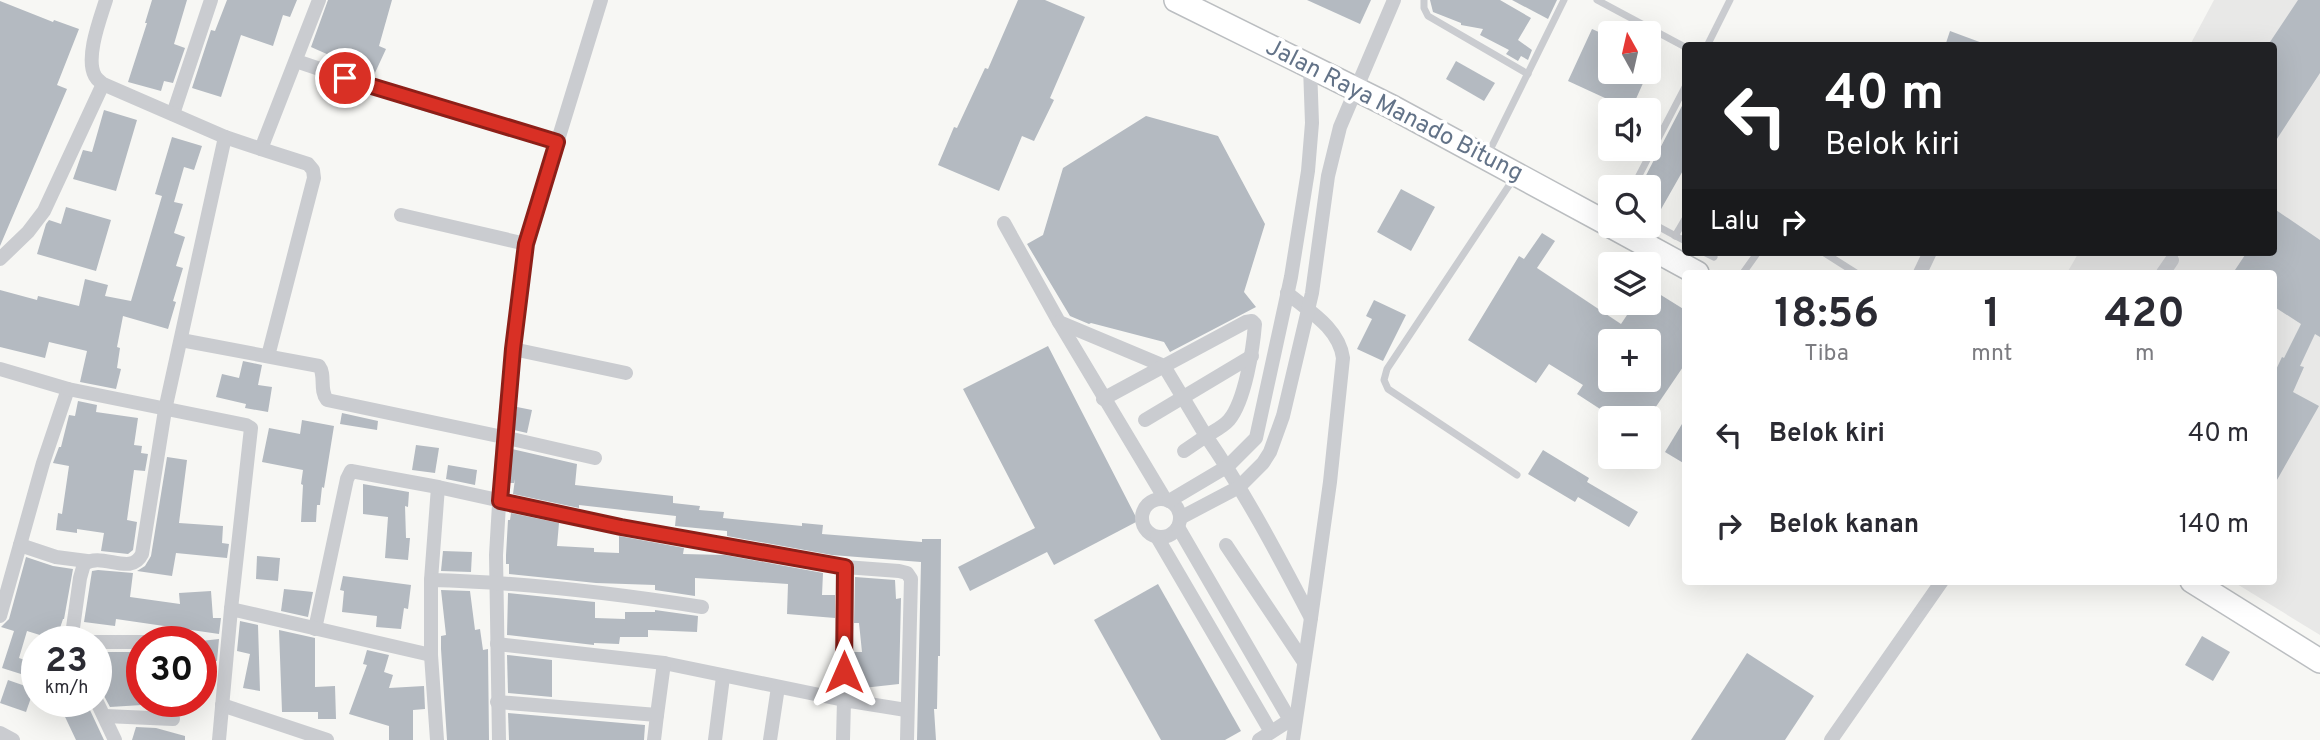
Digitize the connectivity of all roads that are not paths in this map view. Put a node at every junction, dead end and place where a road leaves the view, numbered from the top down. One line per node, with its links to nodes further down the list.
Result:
1 (106, 0): 16 (street)
2 (211, 0): 19 (street)
3 (319, 0): 13 (street)
4 (601, 0): 21 (street)
5 (1176, 0): 14 (highway, Jalan Raya Manado Bitung)
6 (1394, 0): 17 (street)
7 (1424, 0): 15 (lane)
8 (1564, 0): 15 (lane)
9 (1597, 0): 12 (lane)
10 (1730, 0): 11 (lane)
11 (1709, 42)
12 (1682, 45)
13 (296, 61): 21 (street); 22 (street)
14 (1310, 67): 17 (highway, Jalan Raya Manado Bitung); 43 (street)
15 (1528, 74): 23 (lane)
16 (103, 84): 19 (street); 38 (street)
17 (1356, 88): 23 (highway, Jalan Raya Manado Bitung); 44 (street)
18 (1682, 93): 25 (lane)
19 (173, 114): 20 (street)
20 (225, 137): 22 (street); 46 (street)
21 (557, 142): 34 (street)
22 (261, 149): 48 (street)
23 (1486, 158): 24 (highway, Jalan Raya Manado Bitung)
24 (1517, 174): 27 (highway, Jalan Raya Manado Bitung); 63 (lane)
25 (1639, 175)
26 (401, 215): 34 (street)
27 (1598, 218)
28 (1004, 223): 45 (street)
29 (1682, 224): 31 (lane)
30 (1661, 228): 31 (lane)
31 (1675, 236): 33 (lane)
32 (1641, 238): 35 (highway, Jalan Raya Manado Bitung)
33 (1682, 240)
34 (526, 244): 47 (street)
35 (1682, 255)
36 (1684, 256): 40 (highway, Jalan Raya Manado Bitung)
37 (1829, 256): 41 (lane)
38 (0, 259)
39 (2172, 260): 42 (street)
40 (1705, 265)
41 (1851, 270)
42 (2165, 270)
43 (1287, 293): 44 (street); 62 (street)
44 (1307, 310): 65 (street); 81 (street)
45 (1059, 322): 50 (street); 55 (street)
46 (181, 340): 48 (street); 56 (street)
47 (513, 349): 52 (street); 59 (street)
48 (268, 356): 59 (street)
49 (1252, 356): 50 (street); 54 (street); 58 (street)
50 (1164, 366): 54 (street); 55 (street)
51 (0, 369): 53 (street)
52 (626, 373)
53 (68, 389): 56 (street); 70 (street)
54 (1183, 398): 57 (street); 58 (street)
55 (1104, 399): 66 (street)
56 (165, 411): 72 (street); 79 (street)
57 (1145, 420)
58 (1206, 436): 60 (street); 62 (street)
59 (503, 437): 61 (street); 67 (street)
60 (1184, 451)
61 (595, 458)
62 (1228, 466): 65 (street); 66 (street)
63 (1517, 475)
64 (438, 487): 67 (street); 74 (street); 83 (street)
65 (1239, 487): 68 (street); 81 (street)
66 (1167, 500): 68 (street); 69 (street)
67 (500, 501): 73 (street); 75 (street)
68 (1179, 523): 69 (street); 99 (street)
69 (1157, 537): 101 (street)
70 (20, 545): 72 (street); 80 (street)
71 (1226, 545): 87 (street)
72 (87, 561): 82 (street)
73 (845, 567): 91 (street); 94 (street)
74 (431, 580): 75 (street); 85 (street)
75 (496, 582): 78 (street); 84 (street)
76 (1939, 585): 113 (street)
77 (2198, 585): 86 (highway)
78 (702, 607)
79 (231, 609): 83 (street); 93 (street)
80 (0, 616)
81 (1311, 618): 87 (street)
82 (73, 626)
83 (315, 629): 85 (street)
84 (497, 644): 88 (street); 92 (street)
85 (431, 655): 106 (street)
86 (2320, 661)
87 (1304, 662): 99 (street)
88 (664, 663): 89 (street); 95 (street)
89 (723, 677): 90 (street); 109 (street)
90 (778, 687): 91 (street); 110 (street)
91 (844, 700): 94 (street); 111 (street)
92 (497, 702): 95 (street); 107 (street)
93 (222, 705): 104 (street); 105 (street)
94 (906, 710): 112 (street)
95 (657, 715): 108 (street)
96 (112, 716): 98 (street)
97 (105, 717): 103 (street)
98 (173, 719)
99 (1292, 729): 101 (street)
100 (0, 733): 102 (street)
101 (1265, 736)
102 (13, 740)
103 (115, 740)
104 (219, 740)
105 (327, 740)
106 (438, 740)
107 (499, 740)
108 (654, 740)
109 (715, 740)
110 (771, 740)
111 (843, 740)
112 (907, 740)
113 (1830, 740)

